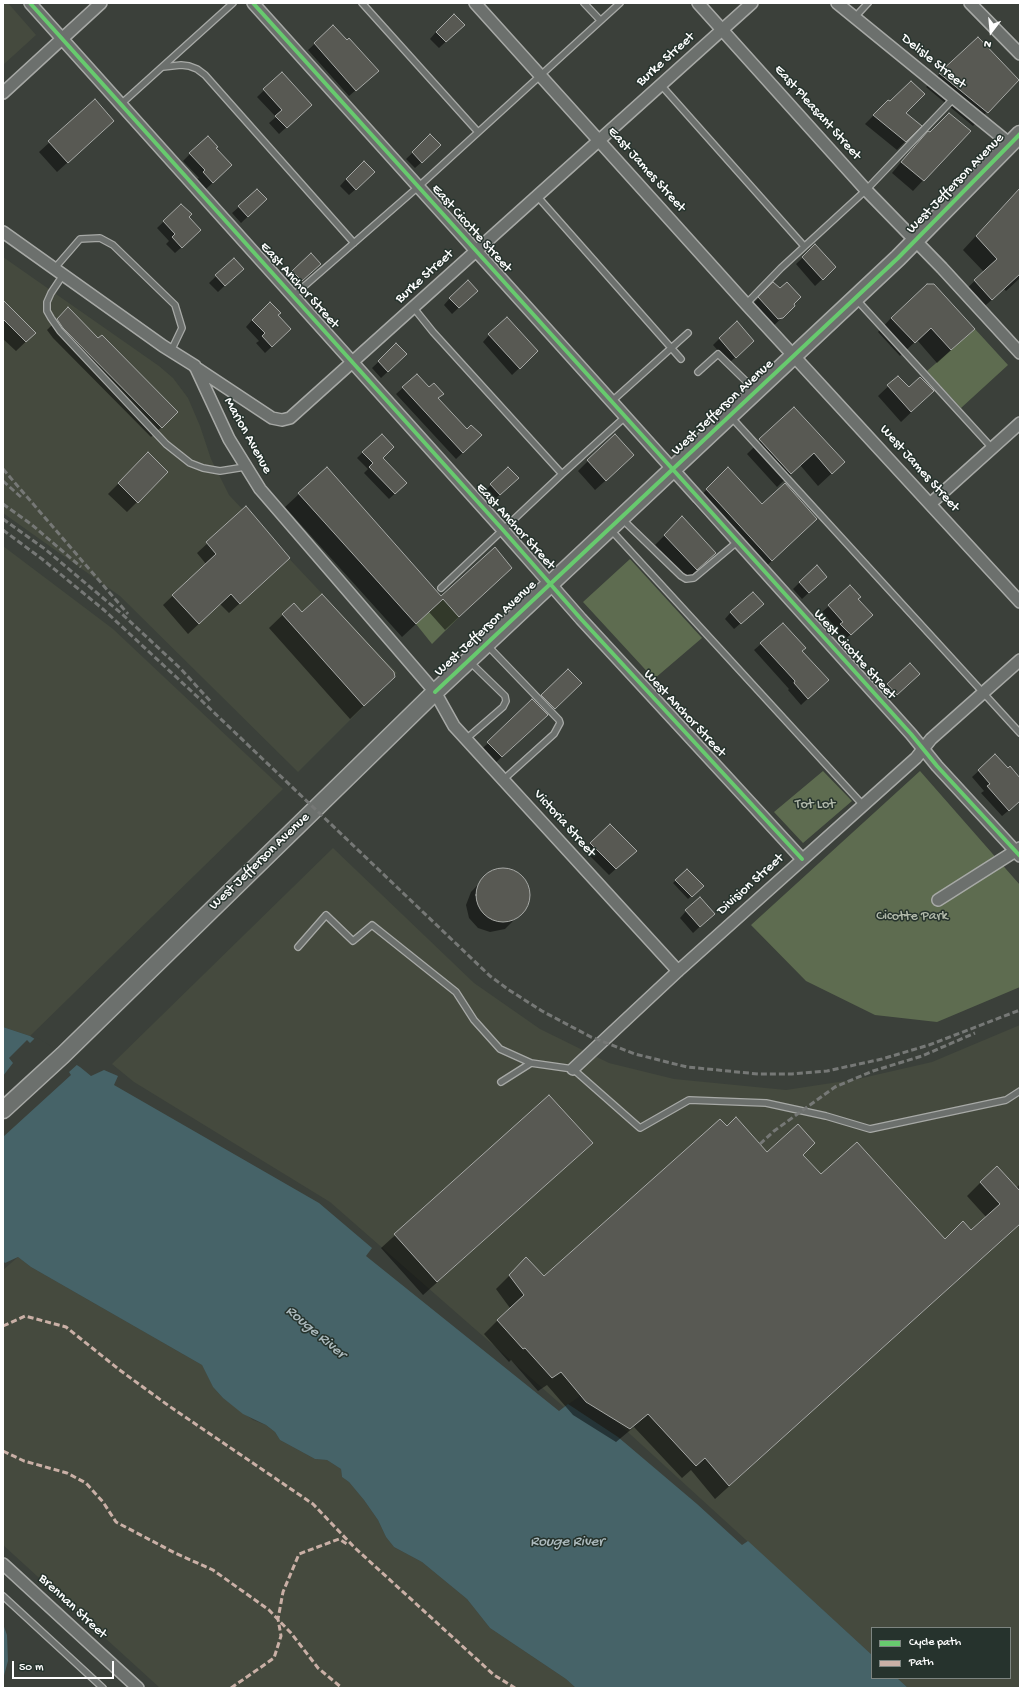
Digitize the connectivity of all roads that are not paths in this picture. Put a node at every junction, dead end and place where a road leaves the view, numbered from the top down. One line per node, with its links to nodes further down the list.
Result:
1 (30, 3): 17 (street, East Anchor Street)
2 (101, 3): 17 (street)
3 (233, 3): 19 (lane)
4 (253, 3): 28 (street, East Cicotte Street)
5 (362, 3): 25 (lane)
6 (475, 3): 20 (street, East James Street)
7 (584, 3): 15 (lane)
8 (620, 3): 15 (lane)
9 (698, 3): 16 (street, East Pleasant Street)
10 (752, 3): 16 (street, Burke Street)
11 (837, 3): 14 (street, Delisle Street)
12 (868, 3): 14 (lane)
13 (970, 3): 18 (street)
14 (854, 17): 23 (street, Delisle Street)
15 (600, 20): 20 (lane)
16 (722, 30): 21 (street, Burke Street); 29 (street, East Pleasant Street)
17 (62, 39): 22 (street); 24 (street, East Anchor Street)
18 (1020, 54)
19 (163, 67): 24 (lane); 33 (lane)
20 (540, 75): 25 (lane); 27 (street, East James Street)
21 (661, 85): 27 (street, Burke Street); 34 (lane)
22 (3, 93)
23 (954, 98): 26 (street, Delisle Street); 29 (lane)
24 (121, 104): 37 (street, East Anchor Street)
25 (478, 132): 28 (lane)
26 (1015, 139): 32 (main road, West Jefferson Avenue)
27 (599, 140): 30 (street, Burke Street); 39 (street, East James Street)
28 (418, 187): 33 (lane); 35 (street, East Cicotte Street)
29 (866, 190): 32 (street, East Pleasant Street); 34 (lane)
30 (537, 196): 35 (street, Burke Street); 42 (lane)
31 (3, 232): 36 (street)
32 (915, 242): 38 (main road, West Jefferson Avenue); 44 (street, East Pleasant Street)
33 (354, 243): 37 (lane)
34 (804, 246): 39 (lane)
35 (476, 251): 40 (street, Burke Street); 51 (street, East Cicotte Street)
36 (58, 272): 43 (street); 43 (lane); 56 (lane)
37 (293, 296): 47 (street, East Anchor Street)
38 (856, 299): 45 (main road, West Jefferson Avenue); 55 (lane)
39 (746, 304): 45 (street, East James Street)
40 (413, 307): 47 (street, Burke Street); 58 (lane)
41 (688, 333): 42 (lane)
42 (671, 347): 46 (lane); 51 (lane)
43 (170, 351): 48 (street)
44 (1020, 353)
45 (794, 357): 50 (main road, West Jefferson Avenue); 59 (street, West James Street)
46 (681, 359)
47 (352, 362): 48 (street, Burke Street); 61 (street, East Anchor Street)
48 (194, 366): 56 (street, Marion Avenue)
49 (698, 372): 50 (lane)
50 (756, 392): 52 (main road, West Jefferson Avenue)
51 (611, 402): 53 (street, East Cicotte Street)
52 (730, 416): 57 (main road, West Jefferson Avenue); 71 (lane)
53 (625, 417): 57 (street, East Cicotte Street); 58 (lane)
54 (1020, 423): 55 (street)
55 (992, 448): 59 (street)
56 (246, 467): 70 (street, Marion Avenue)
57 (672, 470): 60 (main road, West Jefferson Avenue); 63 (street, West Cicotte Street)
58 (562, 474): 61 (lane)
59 (930, 504): 66 (street, West James Street)
60 (621, 518): 62 (main road, West Jefferson Avenue); 63 (lane)
61 (502, 529): 64 (street, East Anchor Street); 65 (lane)
62 (609, 529): 64 (main road, West Jefferson Avenue); 76 (lane)
63 (736, 542): 74 (street, West Cicotte Street)
64 (550, 584): 67 (main road, West Jefferson Avenue); 78 (street, West Anchor Street)
65 (441, 588)
66 (1020, 602)
67 (486, 644): 68 (main road, West Jefferson Avenue); 75 (lane)
68 (469, 660): 70 (main road, West Jefferson Avenue); 73 (lane)
69 (1020, 660): 71 (street, Division Street)
70 (435, 692): 73 (street, Victoria Street); 86 (main road, West Jefferson Avenue)
71 (983, 693): 72 (lane); 74 (street, Division Street)
72 (1020, 733)
73 (466, 739): 75 (street, Victoria Street)
74 (923, 749): 76 (street, Division Street); 77 (street, West Cicotte Street)
75 (503, 780): 81 (street, Victoria Street)
76 (863, 805): 78 (street, Division Street)
77 (1019, 852): 79 (street)
78 (802, 859): 81 (street, Division Street)
79 (938, 900)
80 (298, 947): 82 (lane)
81 (678, 971): 83 (street, Division Street)
82 (531, 1063): 83 (lane); 84 (lane)
83 (573, 1069): 85 (lane)
84 (502, 1082)
85 (1020, 1090)
86 (3, 1110)
87 (3, 1564): 90 (street, Brennan Street)
88 (3, 1596): 89 (lane)
89 (103, 1688)
90 (138, 1688)

